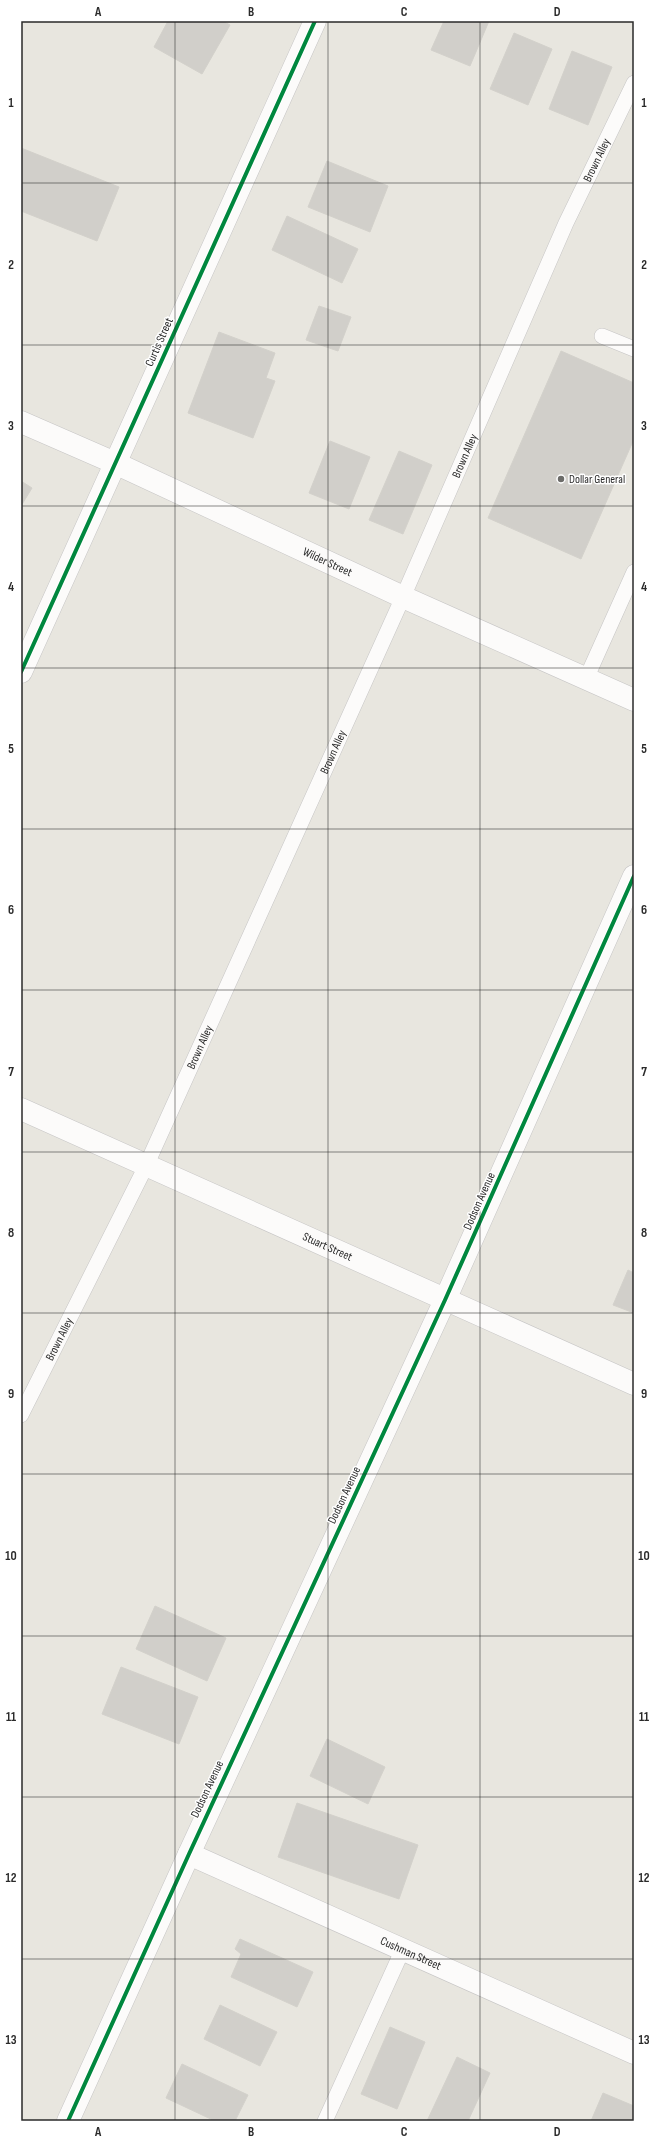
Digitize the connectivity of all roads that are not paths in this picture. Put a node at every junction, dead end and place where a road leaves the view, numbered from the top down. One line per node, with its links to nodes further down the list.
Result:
1 (315, 21): 6 (street, Curtis Street)
2 (634, 83): 8 (lane, Brown Alley)
3 (602, 336): 4 (lane)
4 (634, 349)
5 (21, 422): 6 (street, Wilder Street)
6 (115, 463): 8 (street, Wilder Street); 9 (street, Curtis Street)
7 (634, 572): 10 (lane)
8 (403, 597): 10 (street, Wilder Street); 14 (lane, Brown Alley)
9 (21, 672)
10 (586, 679): 11 (street, Wilder Street)
11 (634, 700)
12 (634, 876): 15 (street, Dodson Avenue)
13 (21, 1109): 14 (street, Stuart Street)
14 (146, 1165): 15 (street, Stuart Street); 17 (lane, Brown Alley)
15 (446, 1300): 16 (street, Stuart Street); 18 (street, Dodson Avenue)
16 (634, 1384)
17 (21, 1415)
18 (189, 1854): 19 (street, Cushman Street); 21 (street, Dodson Avenue)
19 (402, 1949): 20 (street, Cushman Street); 22 (lane)
20 (634, 2053)
21 (68, 2121)
22 (325, 2121)

